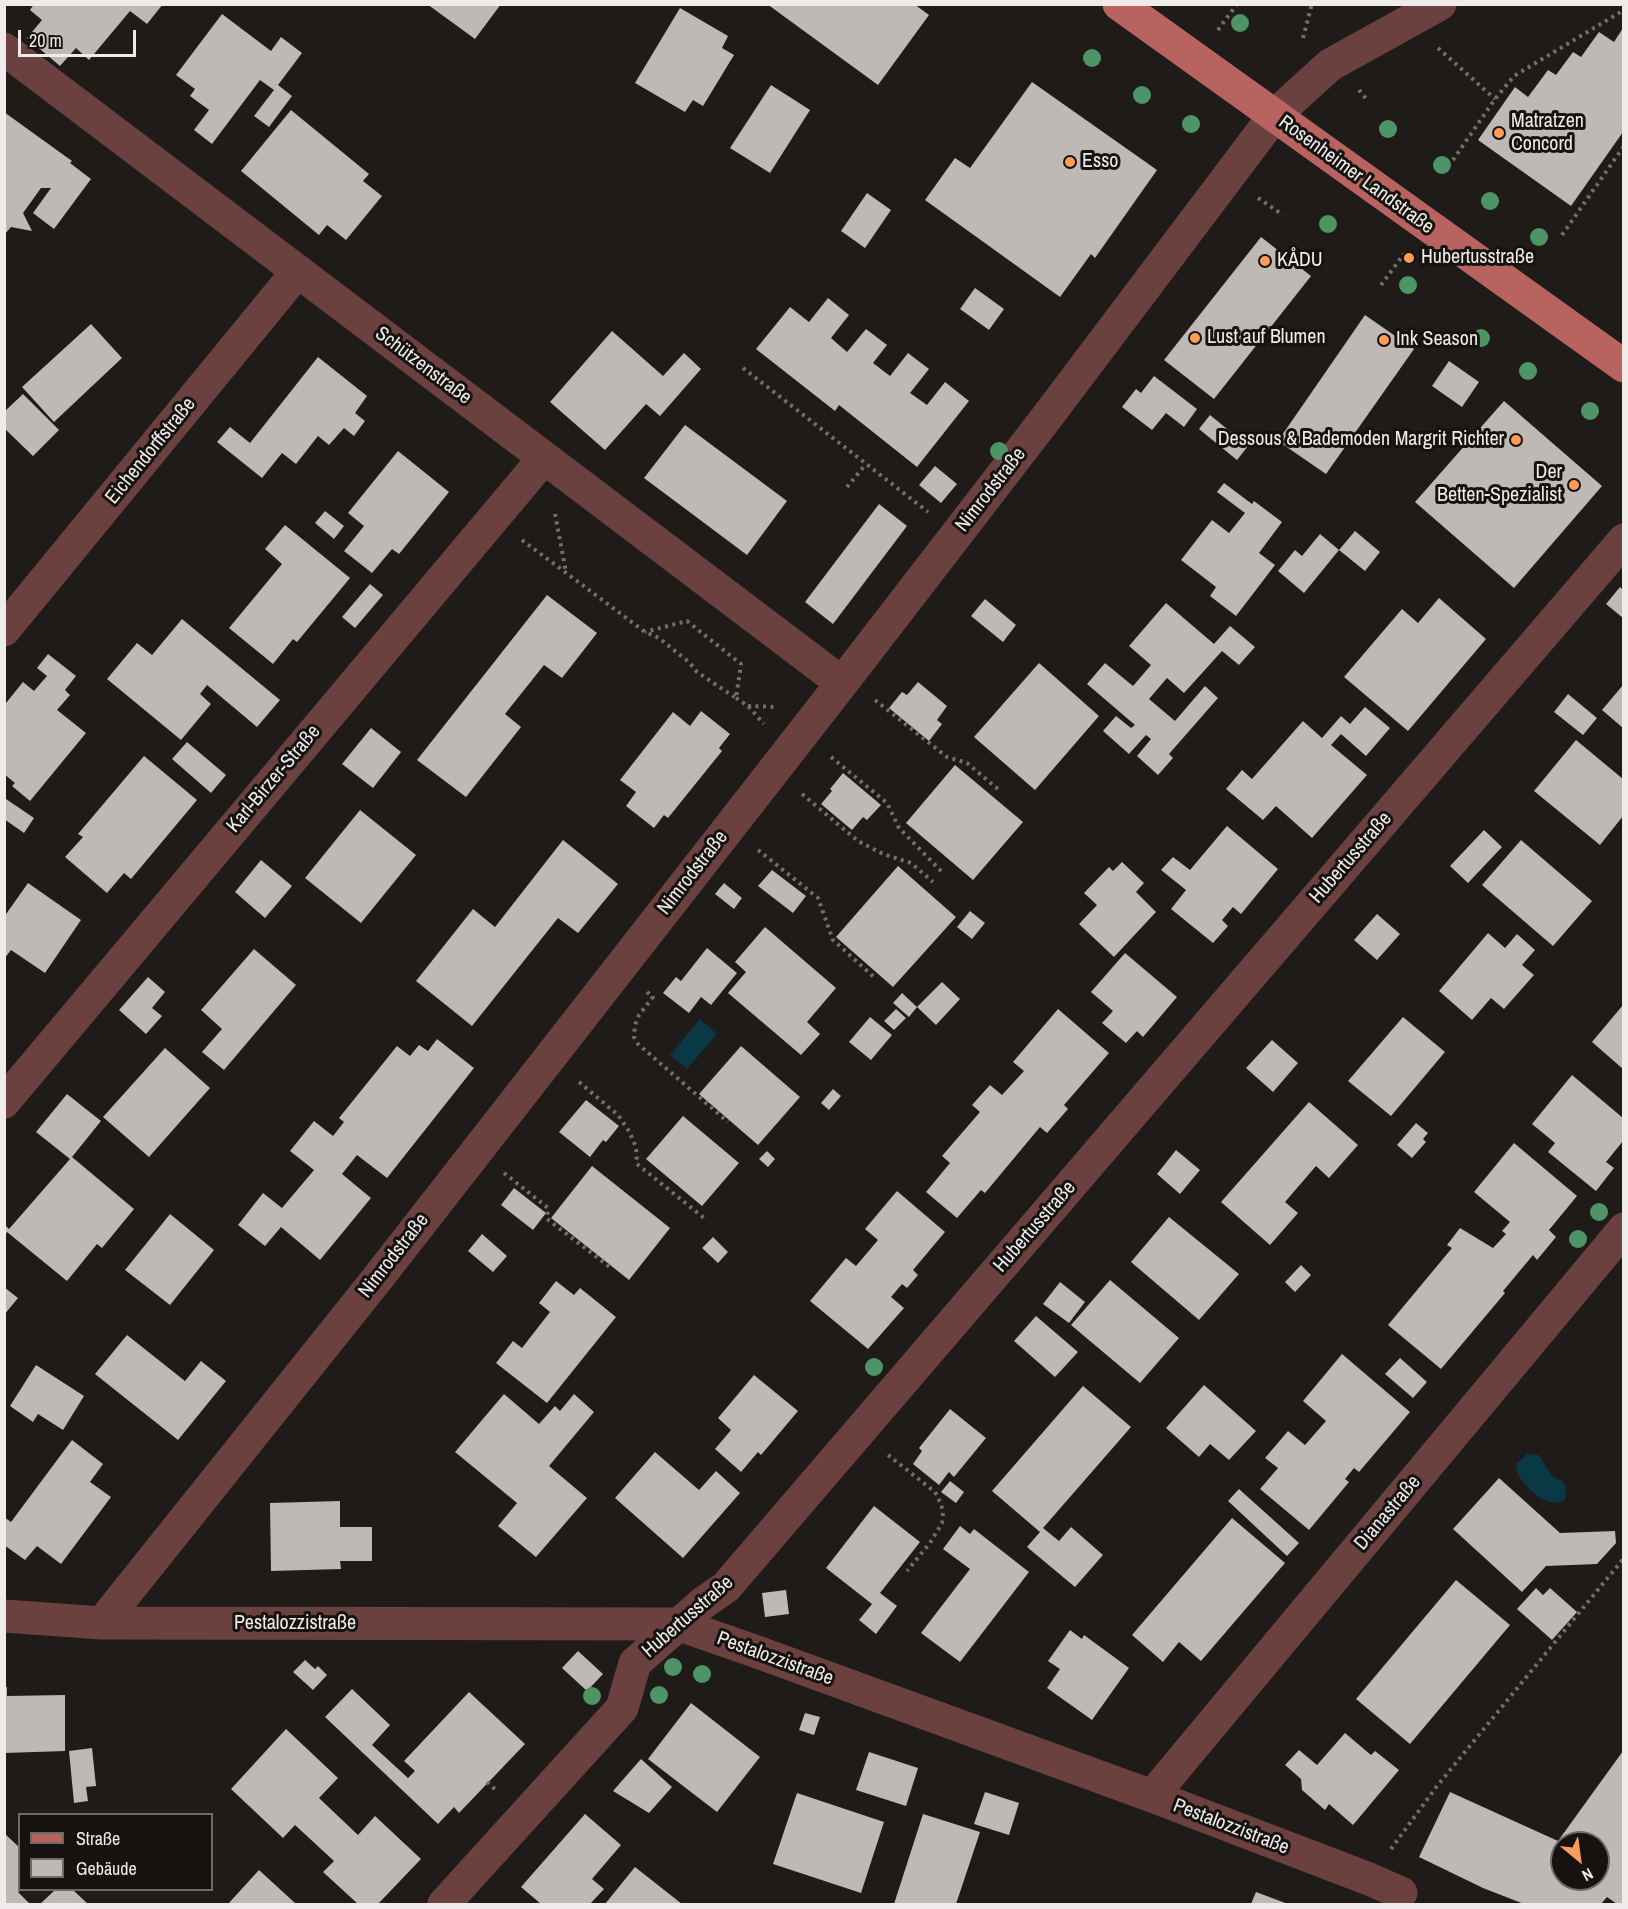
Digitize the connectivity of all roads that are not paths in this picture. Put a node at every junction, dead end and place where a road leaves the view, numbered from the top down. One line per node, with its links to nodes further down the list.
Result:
1 (1119, 4): 4 (main road, Rosenheimer Landstraße)
2 (1440, 4): 4 (street, Nimrodstraße)
3 (4, 49): 5 (street, Schützenstraße)
4 (1274, 116): 6 (main road, Rosenheimer Landstraße); 10 (street, Nimrodstraße)
5 (298, 271): 7 (street, Schützenstraße); 9 (street, Eichendorffstraße)
6 (1623, 366)
7 (544, 458): 10 (street, Schützenstraße); 11 (street, Karl-Birzer-Straße)
8 (1623, 540): 15 (street, Hubertusstraße)
9 (4, 630)
10 (842, 683): 14 (street, Nimrodstraße)
11 (4, 1102)
12 (1623, 1229): 16 (street, Dianastraße)
13 (4, 1616): 14 (street, Pestalozzistraße)
14 (102, 1623): 15 (street, Pestalozzistraße)
15 (677, 1624): 16 (street, Pestalozzistraße); 18 (street, Hubertusstraße)
16 (1152, 1796): 17 (street, Pestalozzistraße)
17 (1401, 1893)
18 (454, 1901)

